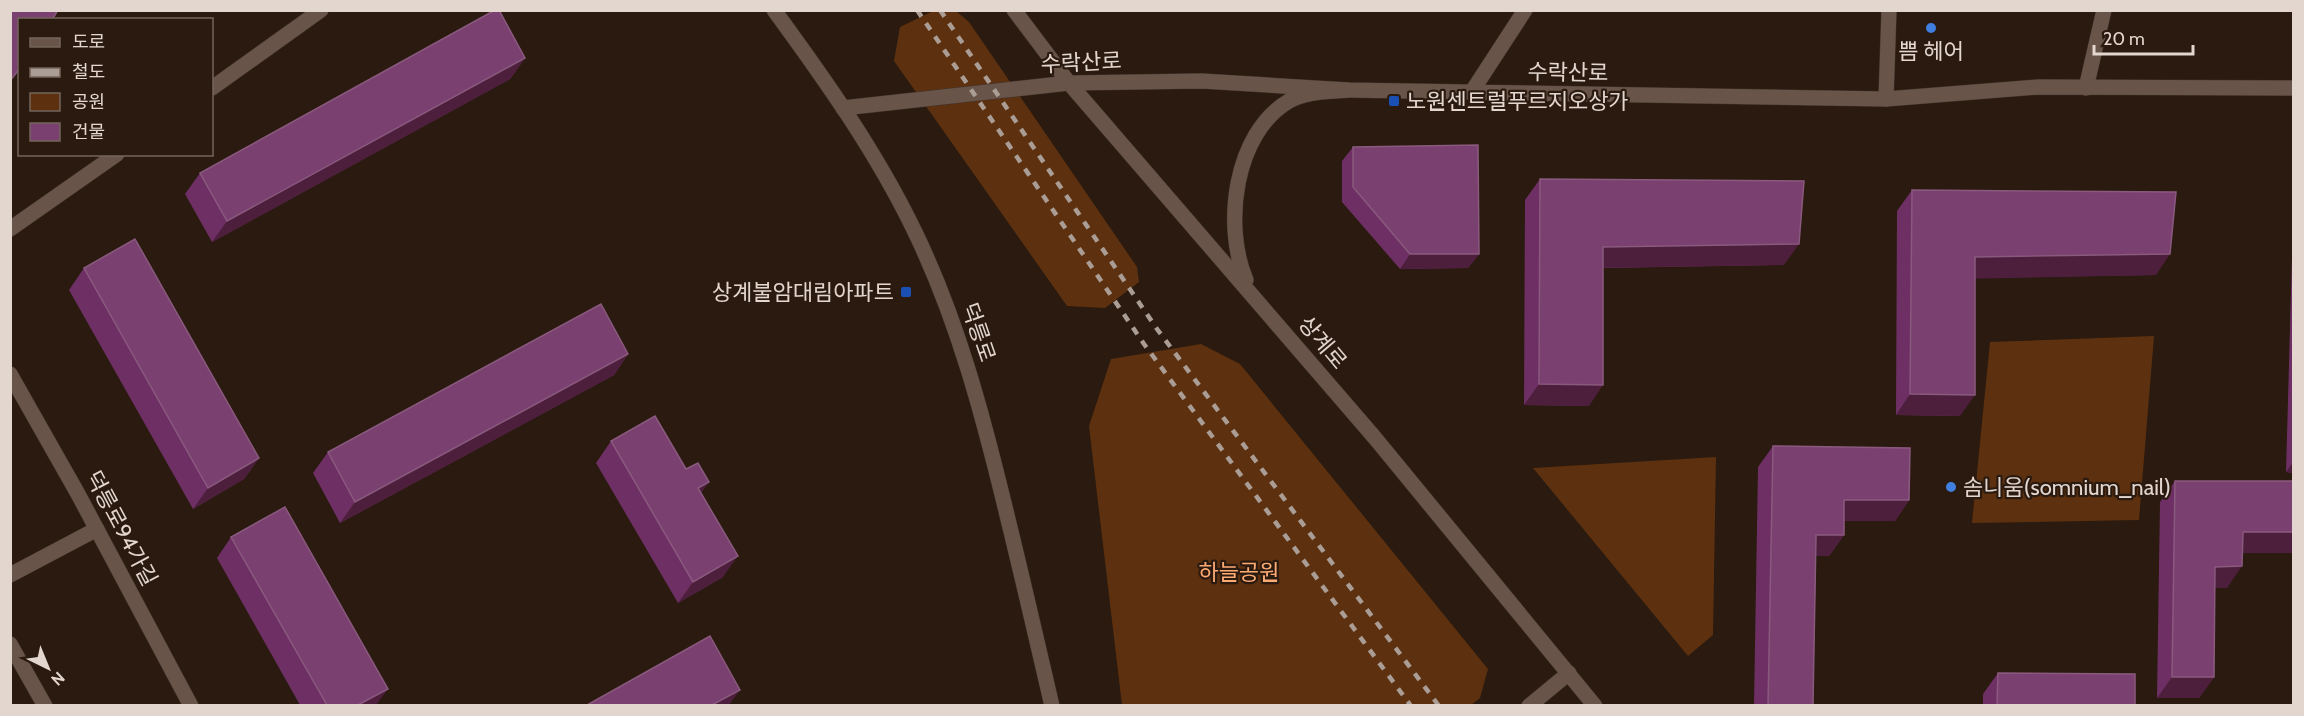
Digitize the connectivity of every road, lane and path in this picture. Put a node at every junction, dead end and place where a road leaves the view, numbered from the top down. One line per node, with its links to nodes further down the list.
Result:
1 (321, 10): 8 (street)
2 (774, 10): 14 (street, 덕릉로)
3 (1014, 10): 7 (street, 상계로)
4 (1525, 10): 12 (street)
5 (1889, 10): 13 (street)
6 (2104, 10): 9 (street)
7 (1069, 82): 11 (street, 수락산로); 14 (street, 수락산로); 17 (street, 상계로)
8 (213, 87)
9 (2086, 88): 10 (street, 수락산로); 13 (street, 수락산로)
10 (2294, 88)
11 (1348, 90): 12 (street, 수락산로); 17 (street)
12 (1471, 93): 13 (street, 수락산로)
13 (1886, 99)
14 (843, 108): 25 (street, 덕릉로)
15 (114, 156): 16 (street)
16 (10, 229)
17 (1251, 291): 22 (street, 상계로)
18 (10, 374): 19 (street, 덕릉로94가길)
19 (97, 529): 20 (street); 24 (street, 덕릉로94가길)
20 (10, 575)
21 (10, 644): 23 (street)
22 (1569, 674): 26 (street); 27 (street, 상계로)
23 (45, 705)
24 (191, 705)
25 (1052, 705)
26 (1529, 705)
27 (1595, 705)

